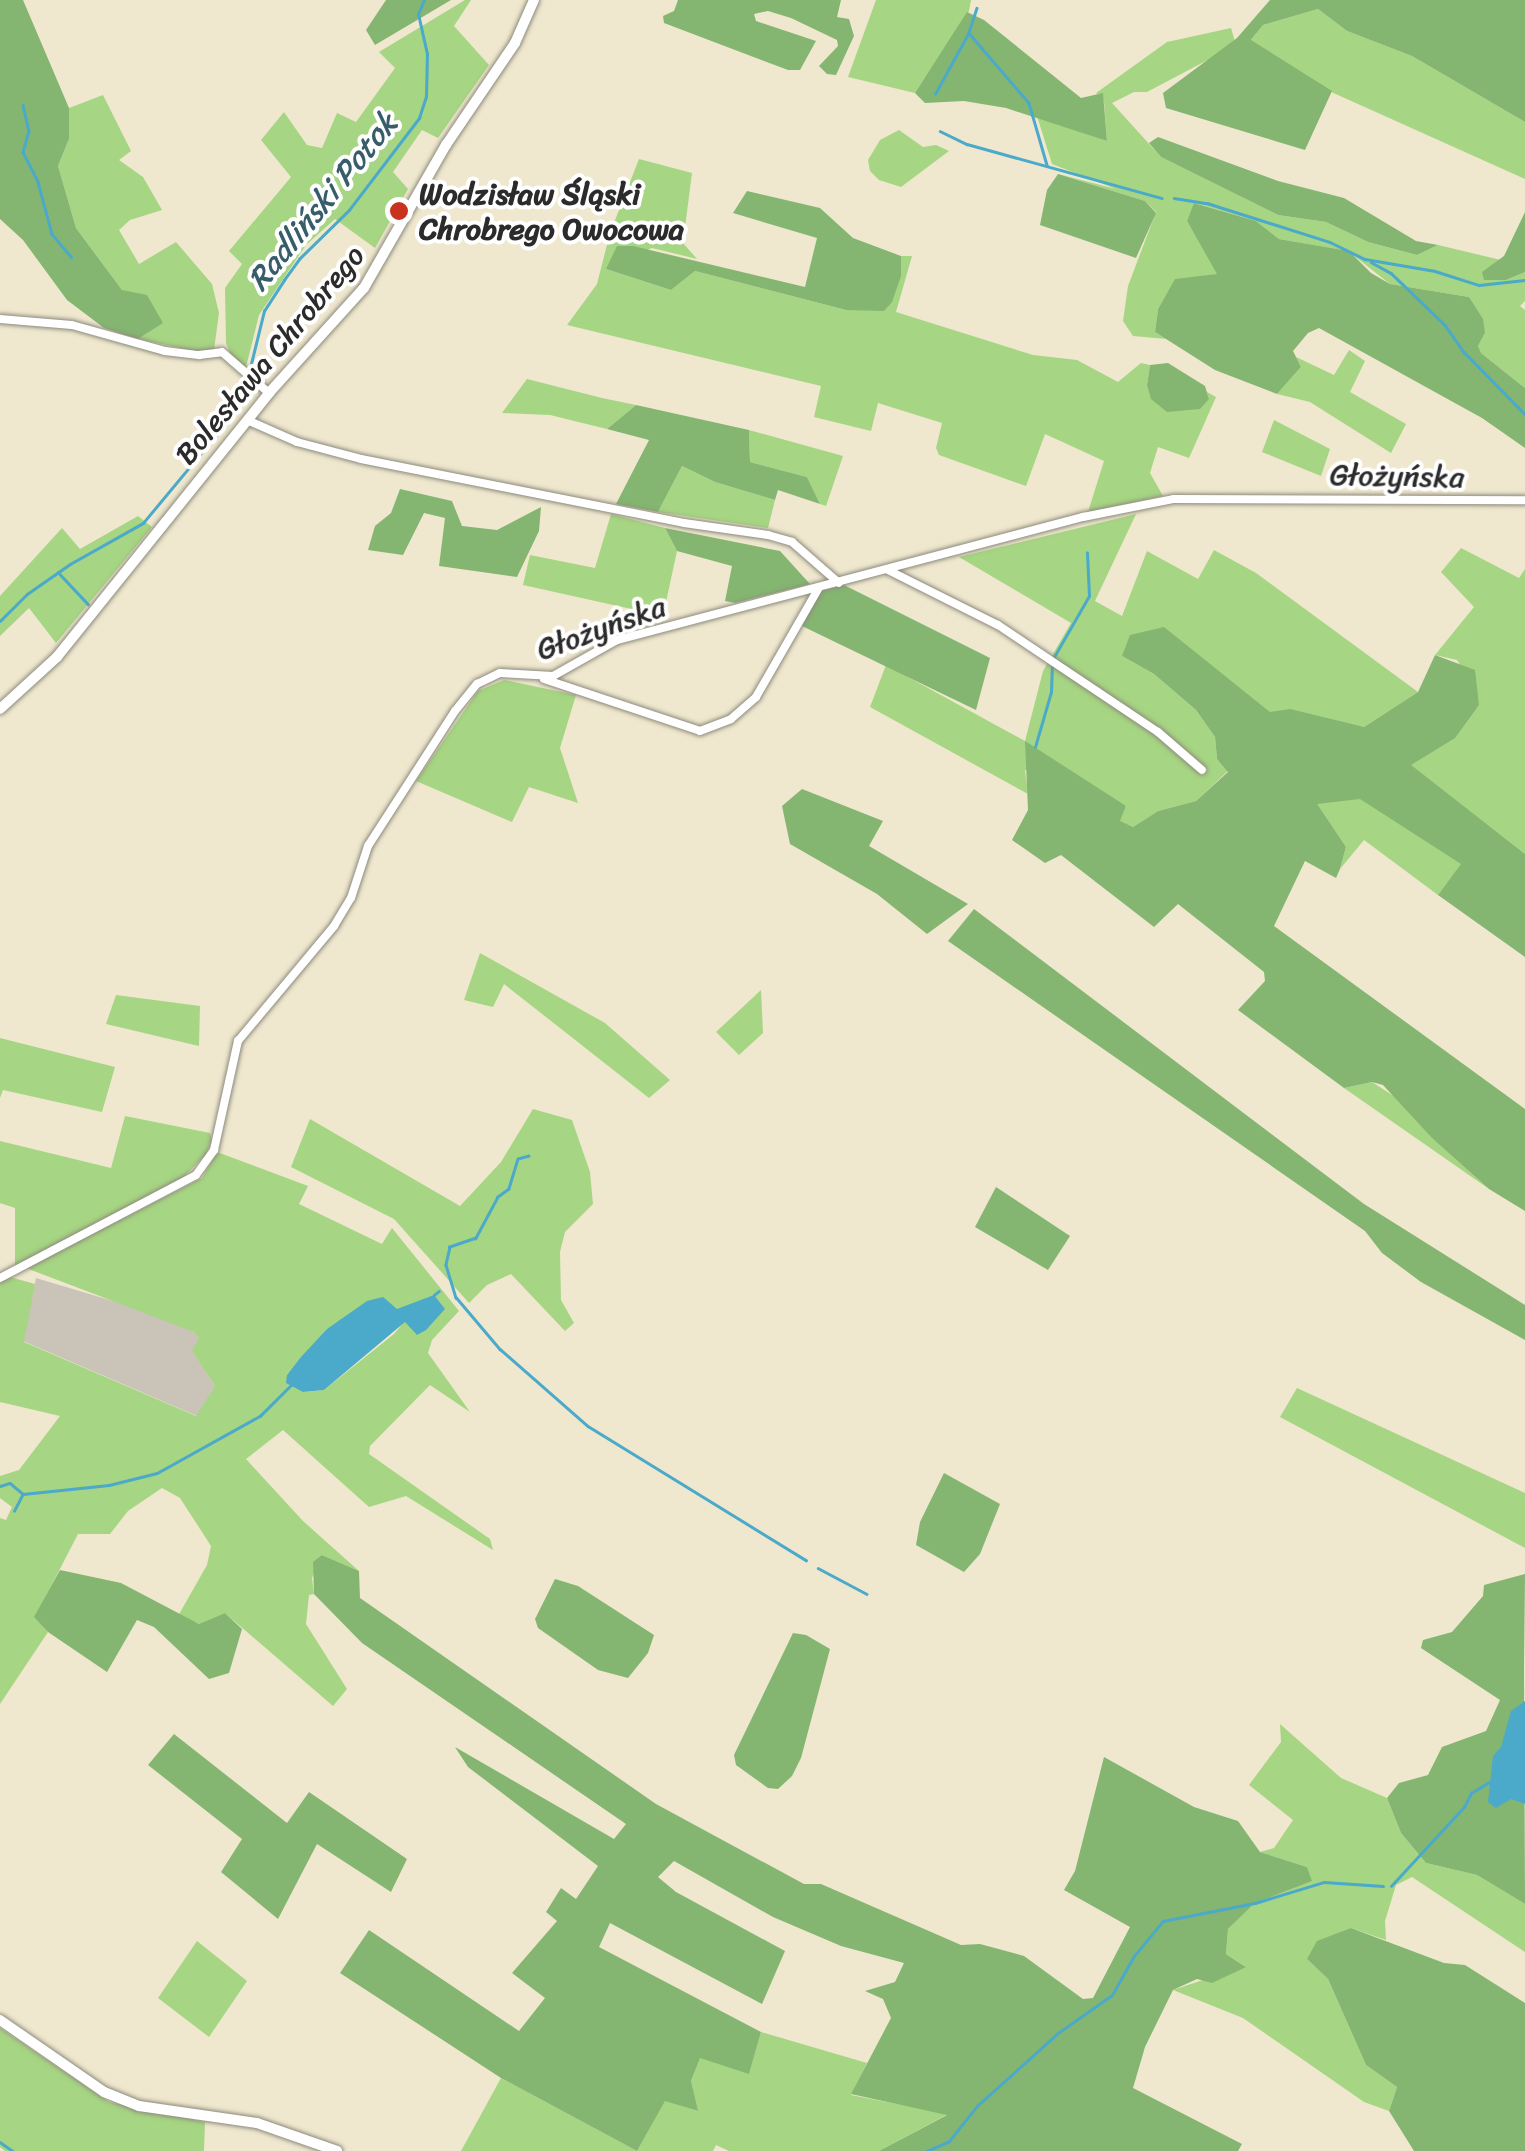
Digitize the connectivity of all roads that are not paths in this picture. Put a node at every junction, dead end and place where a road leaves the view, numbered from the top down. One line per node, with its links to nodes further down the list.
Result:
1 (534, 0): 3 (street, Bolesława Chrobrego)
2 (0, 320): 3 (street)
3 (269, 392): 4 (street, Bolesława Chrobrego)
4 (247, 420): 7 (street); 10 (street, Bolesława Chrobrego)
5 (1525, 500): 6 (street, Głożyńska)
6 (888, 570): 7 (street, Głożyńska); 11 (street)
7 (839, 583): 8 (street, Głożyńska)
8 (818, 588): 9 (street, Głożyńska); 9 (street)
9 (540, 678): 12 (street, Głożyńska)
10 (0, 709)
11 (1202, 770)
12 (0, 1278)
13 (0, 2020): 14 (street)
14 (338, 2151)

